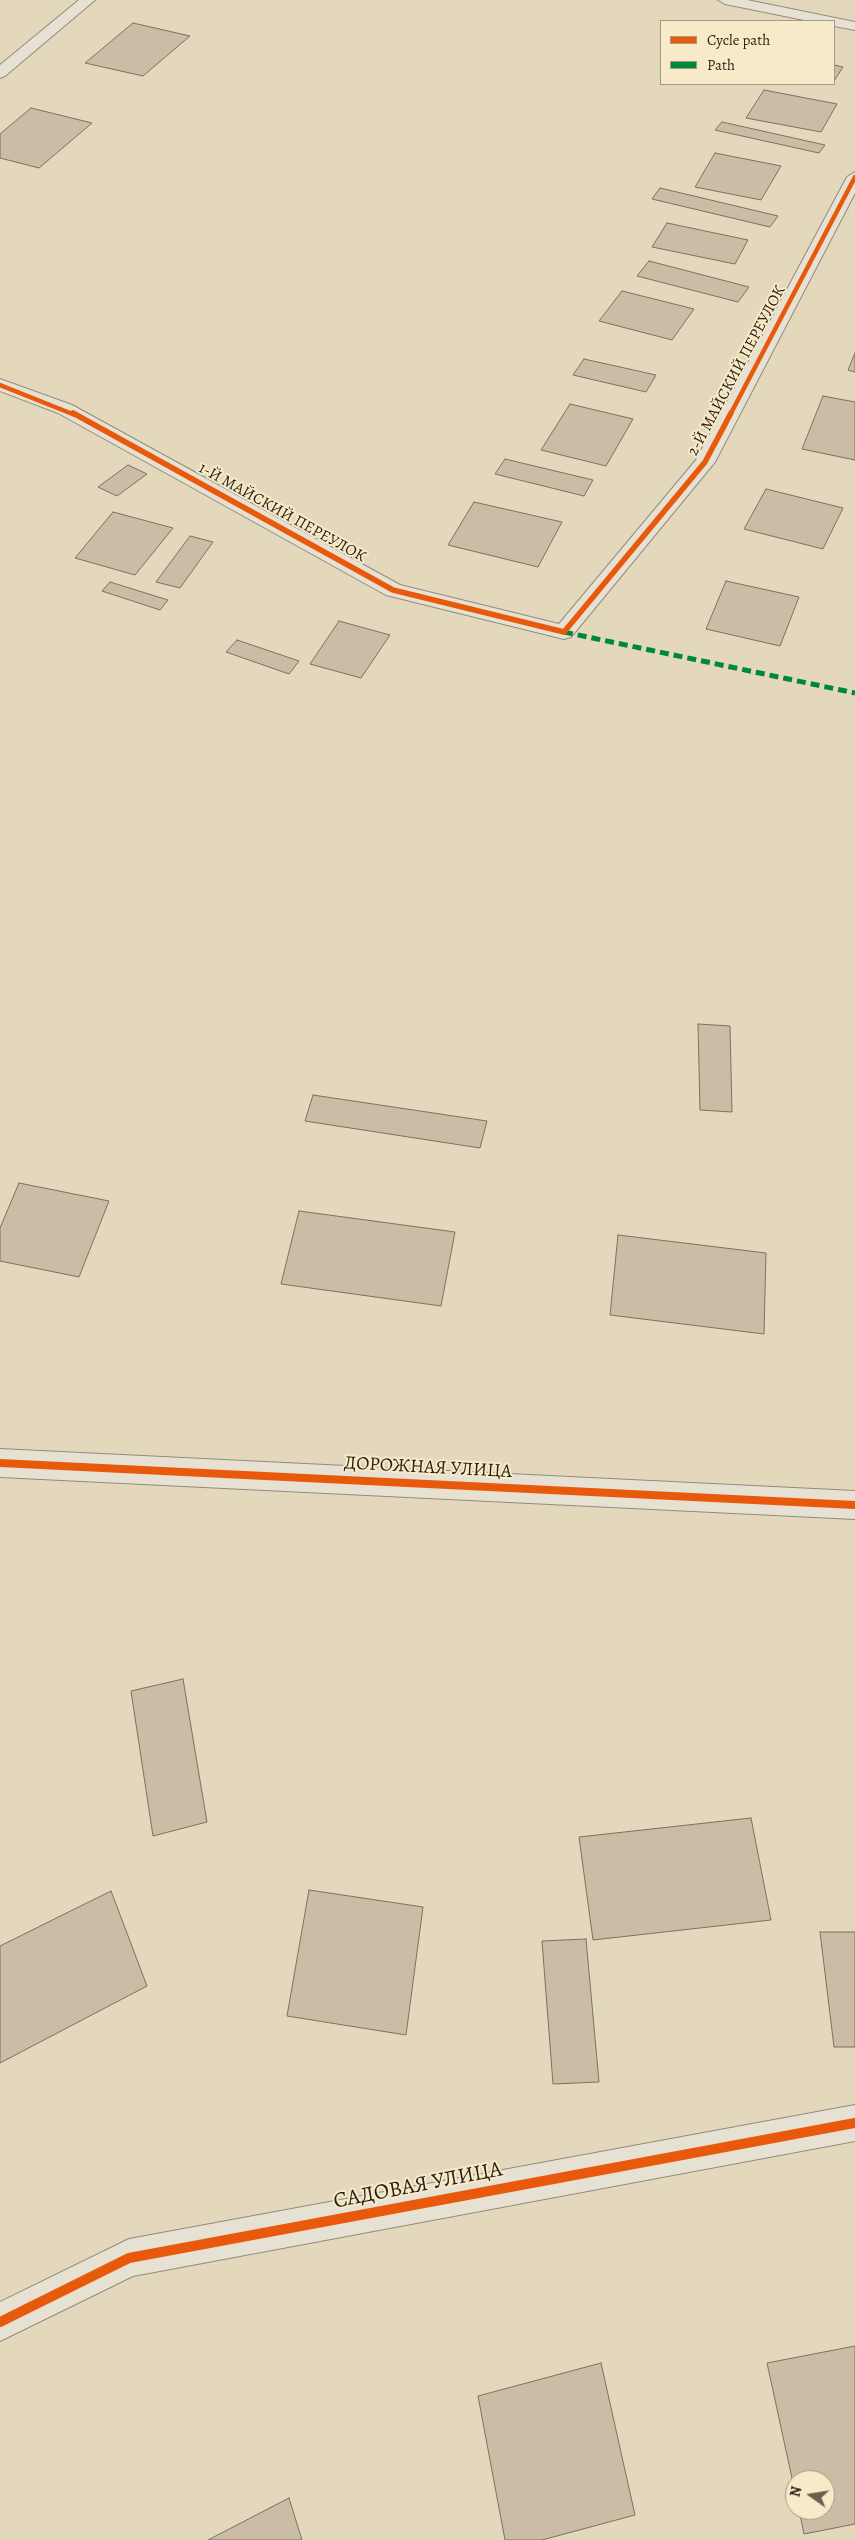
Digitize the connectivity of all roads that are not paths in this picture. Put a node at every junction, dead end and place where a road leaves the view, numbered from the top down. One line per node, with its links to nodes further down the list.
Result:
1 (88, 0): 6 (street)
2 (725, 0): 3 (street)
3 (822, 20)
4 (835, 23): 5 (street)
5 (855, 26)
6 (0, 73)
7 (855, 177): 9 (street, 2-Й МАЙСКИЙ ПЕРЕУЛОК)
8 (0, 385): 9 (street, 1-Й МАЙСКИЙ ПЕРЕУЛОК)
9 (564, 632)
10 (0, 1463): 11 (street, ДОРОЖНАЯ УЛИЦА)
11 (855, 1505)
12 (855, 2123): 13 (street, САДОВАЯ УЛИЦА)
13 (0, 2322)

